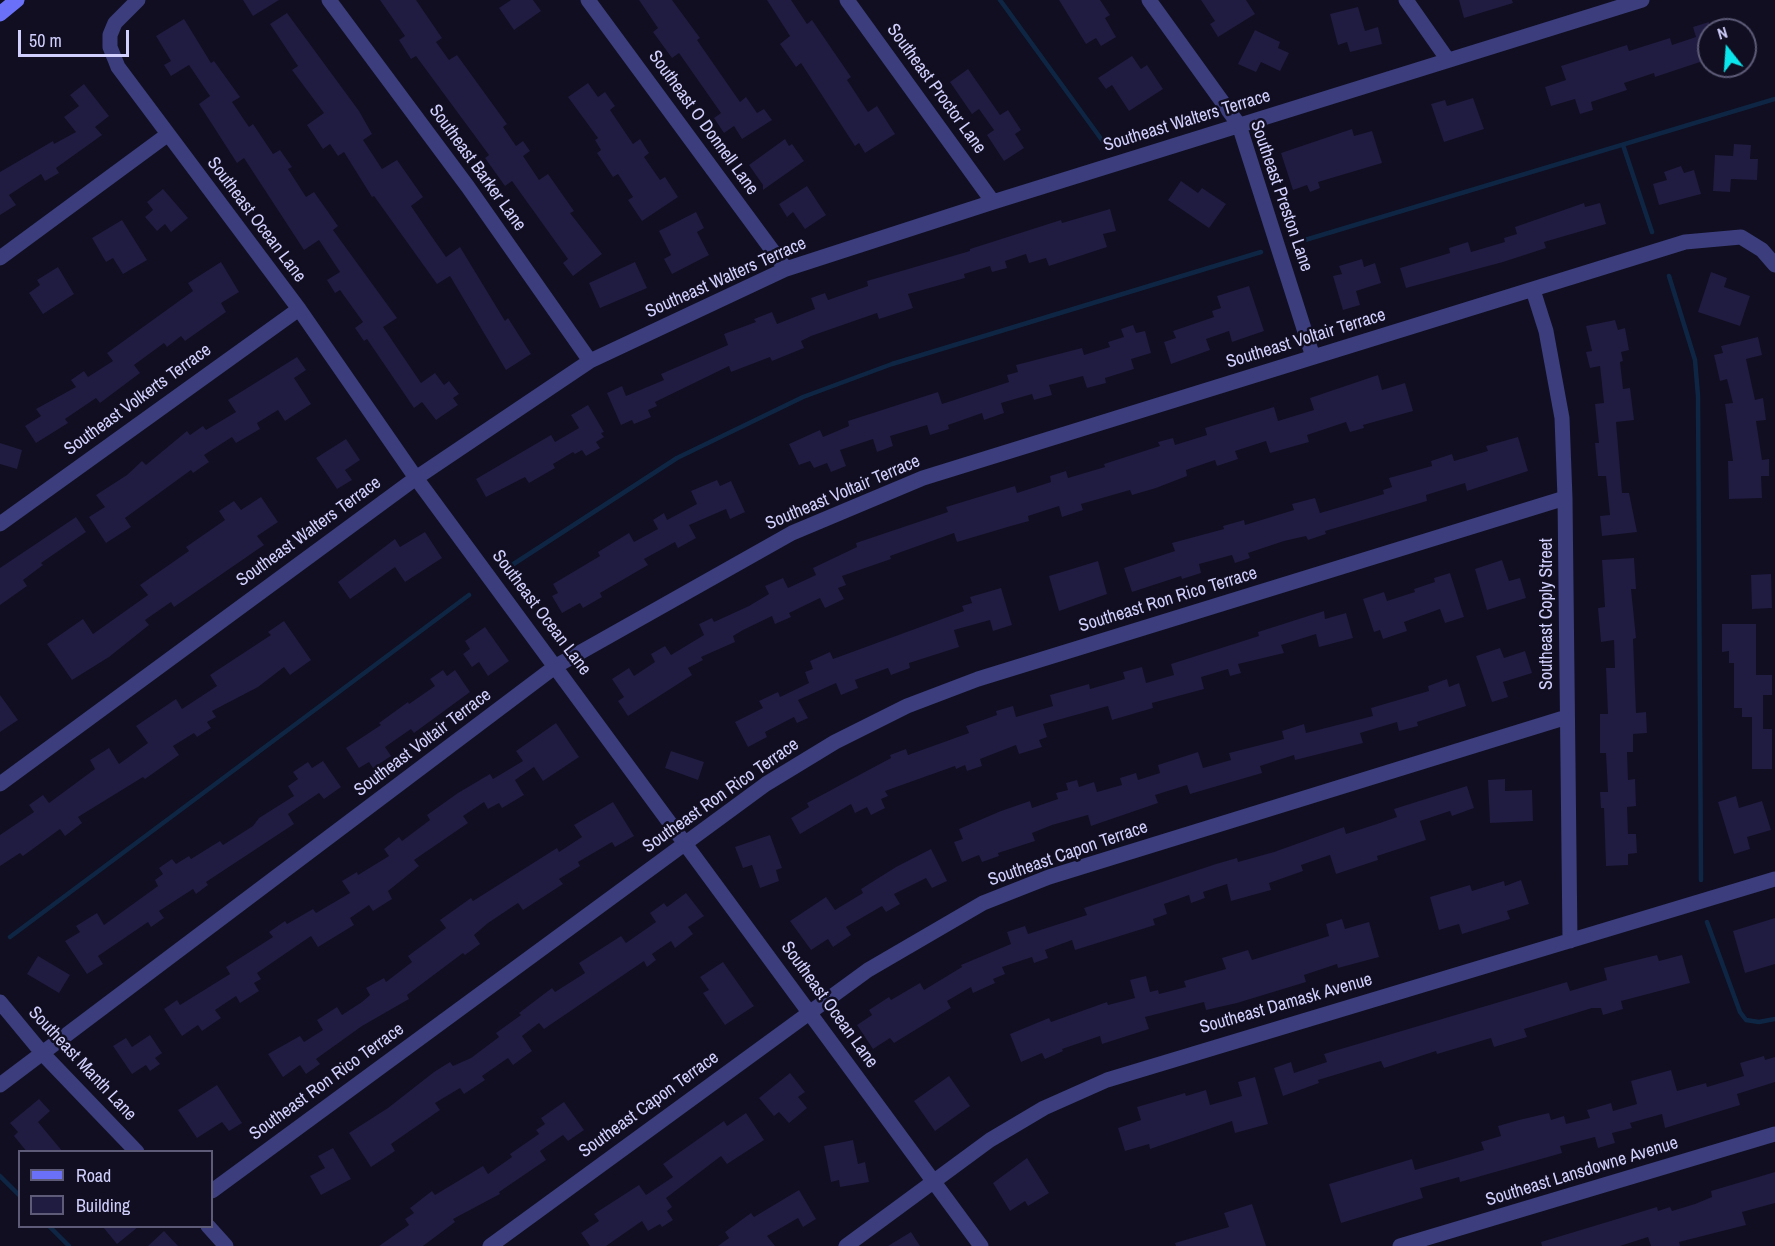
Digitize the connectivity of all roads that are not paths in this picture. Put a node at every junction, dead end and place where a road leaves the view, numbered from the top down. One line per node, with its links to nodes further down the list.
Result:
1 (17, 0): 9 (main road)
2 (138, 0): 12 (street, Southeast Ocean Lane)
3 (329, 0): 20 (street, Southeast Barker Lane)
4 (588, 0): 16 (street, Southeast O Donnell Lane)
5 (847, 0): 13 (street, Southeast Proctor Lane)
6 (1149, 0): 11 (street, Southeast Preston Lane)
7 (1406, 0): 10 (street)
8 (1642, 0): 10 (street, Southeast Walters Terrace)
9 (0, 14)
10 (1448, 60): 11 (street, Southeast Walters Terrace)
11 (1239, 125): 13 (street, Southeast Walters Terrace); 19 (street, Southeast Preston Lane)
12 (167, 135): 14 (street); 18 (street, Southeast Ocean Lane)
13 (993, 202): 16 (street, Southeast Walters Terrace)
14 (0, 258)
15 (1775, 265): 17 (street, Southeast Voltair Terrace)
16 (786, 269): 20 (street, Southeast Walters Terrace)
17 (1533, 290): 19 (street, Southeast Voltair Terrace); 22 (street, Southeast Coply Street)
18 (299, 309): 21 (street, Southeast Ocean Lane); 23 (street, Southeast Volkerts Terrace)
19 (1313, 357): 24 (street, Southeast Voltair Terrace)
20 (590, 361): 21 (street, Southeast Walters Terrace)
21 (416, 478): 24 (street, Southeast Ocean Lane); 26 (street, Southeast Walters Terrace)
22 (1565, 498): 25 (street, Southeast Coply Street); 27 (street, Southeast Ron Rico Terrace)
23 (0, 524)
24 (556, 666): 27 (street, Southeast Ocean Lane); 32 (street, Southeast Voltair Terrace)
25 (1567, 717): 29 (street, Southeast Coply Street); 31 (street, Southeast Capon Terrace)
26 (0, 784)
27 (686, 843): 31 (street, Southeast Ocean Lane); 37 (street, Southeast Ron Rico Terrace)
28 (1775, 879): 29 (street, Southeast Damask Avenue)
29 (1570, 941): 36 (street, Southeast Damask Avenue)
30 (0, 1002): 32 (street, Southeast Manth Lane)
31 (810, 1011): 36 (street, Southeast Ocean Lane); 40 (street, Southeast Capon Terrace)
32 (43, 1054): 33 (street, Southeast Voltair Terrace); 35 (street, Southeast Manth Lane)
33 (0, 1085)
34 (1775, 1134): 43 (street, Southeast Lansdowne Avenue)
35 (135, 1150)
36 (932, 1181): 41 (street, Southeast Damask Avenue); 42 (street, Southeast Ocean Lane)
37 (213, 1190)
38 (209, 1228): 39 (street)
39 (226, 1246)
40 (490, 1246)
41 (846, 1246)
42 (981, 1246)
43 (1400, 1246)

